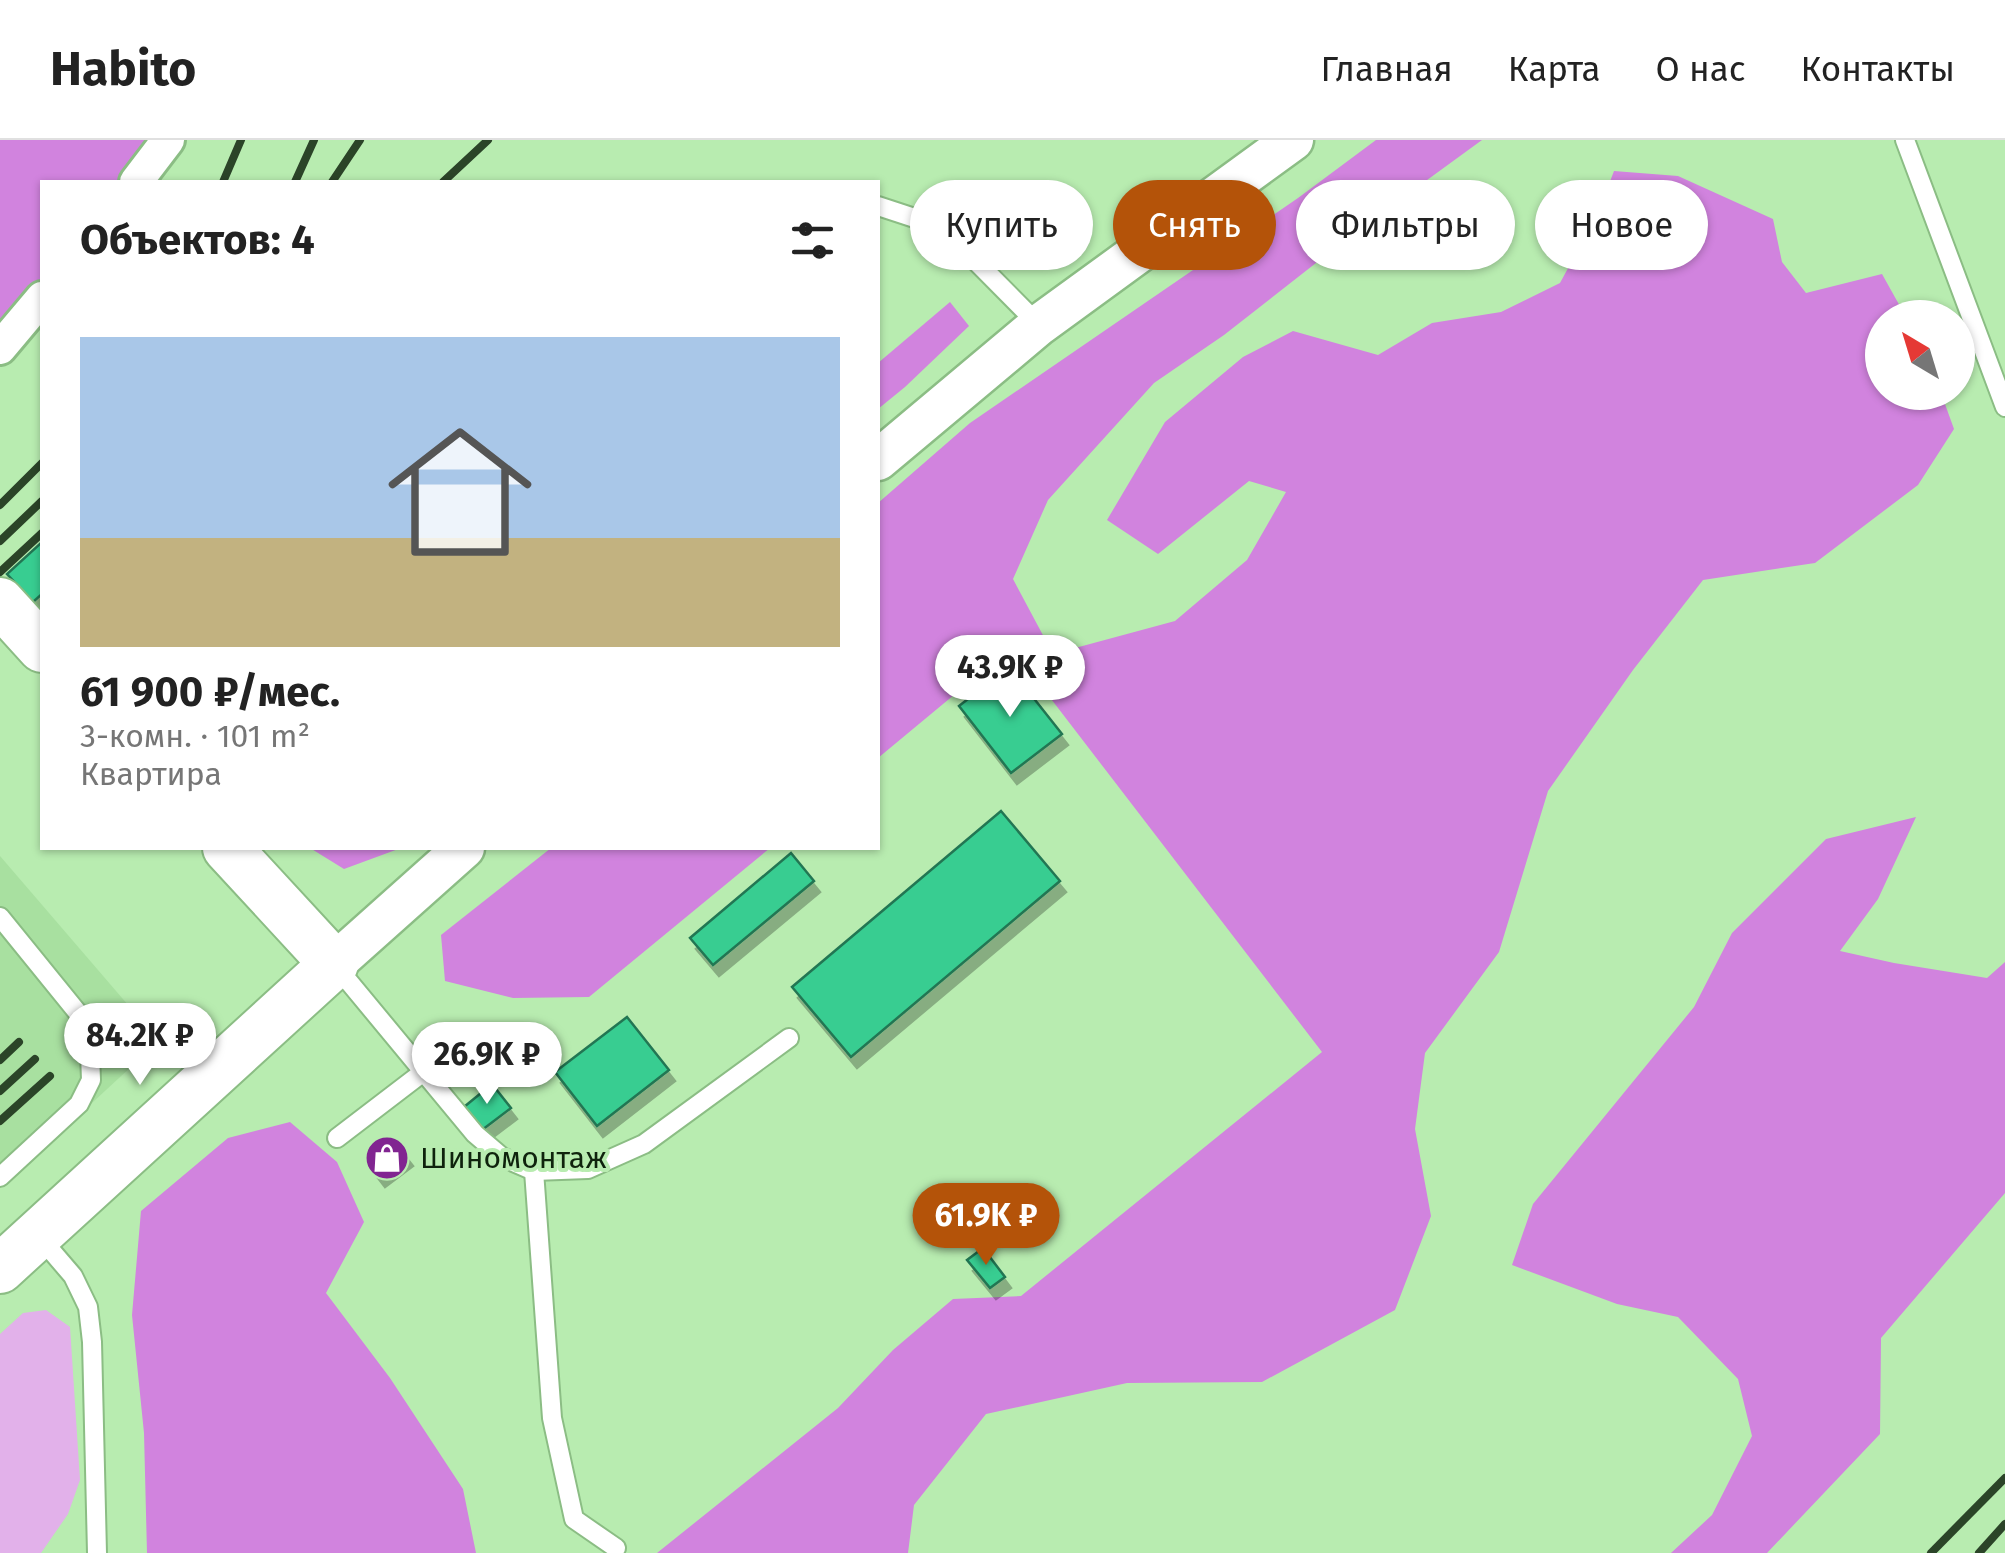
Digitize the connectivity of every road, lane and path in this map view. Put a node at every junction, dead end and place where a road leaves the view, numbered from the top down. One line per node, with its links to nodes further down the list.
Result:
1 (168, 140): 4 (street)
2 (1293, 140): 7 (street)
3 (1906, 140): 9 (lane)
4 (138, 180)
5 (880, 207): 7 (lane)
6 (40, 300): 8 (street)
7 (1040, 324): 10 (street)
8 (0, 348)
9 (2005, 407)
10 (880, 458)
11 (0, 602): 12 (main road)
12 (40, 646)
13 (229, 850): 16 (main road)
14 (462, 850): 16 (street)
15 (0, 918): 21 (lane)
16 (334, 964): 18 (lane); 22 (main road)
17 (789, 1038): 20 (lane)
18 (422, 1073): 19 (lane); 20 (lane)
19 (337, 1138)
20 (534, 1170): 24 (lane)
21 (0, 1177)
22 (37, 1234): 23 (main road); 25 (lane)
23 (0, 1270)
24 (616, 1548)
25 (97, 1553)

